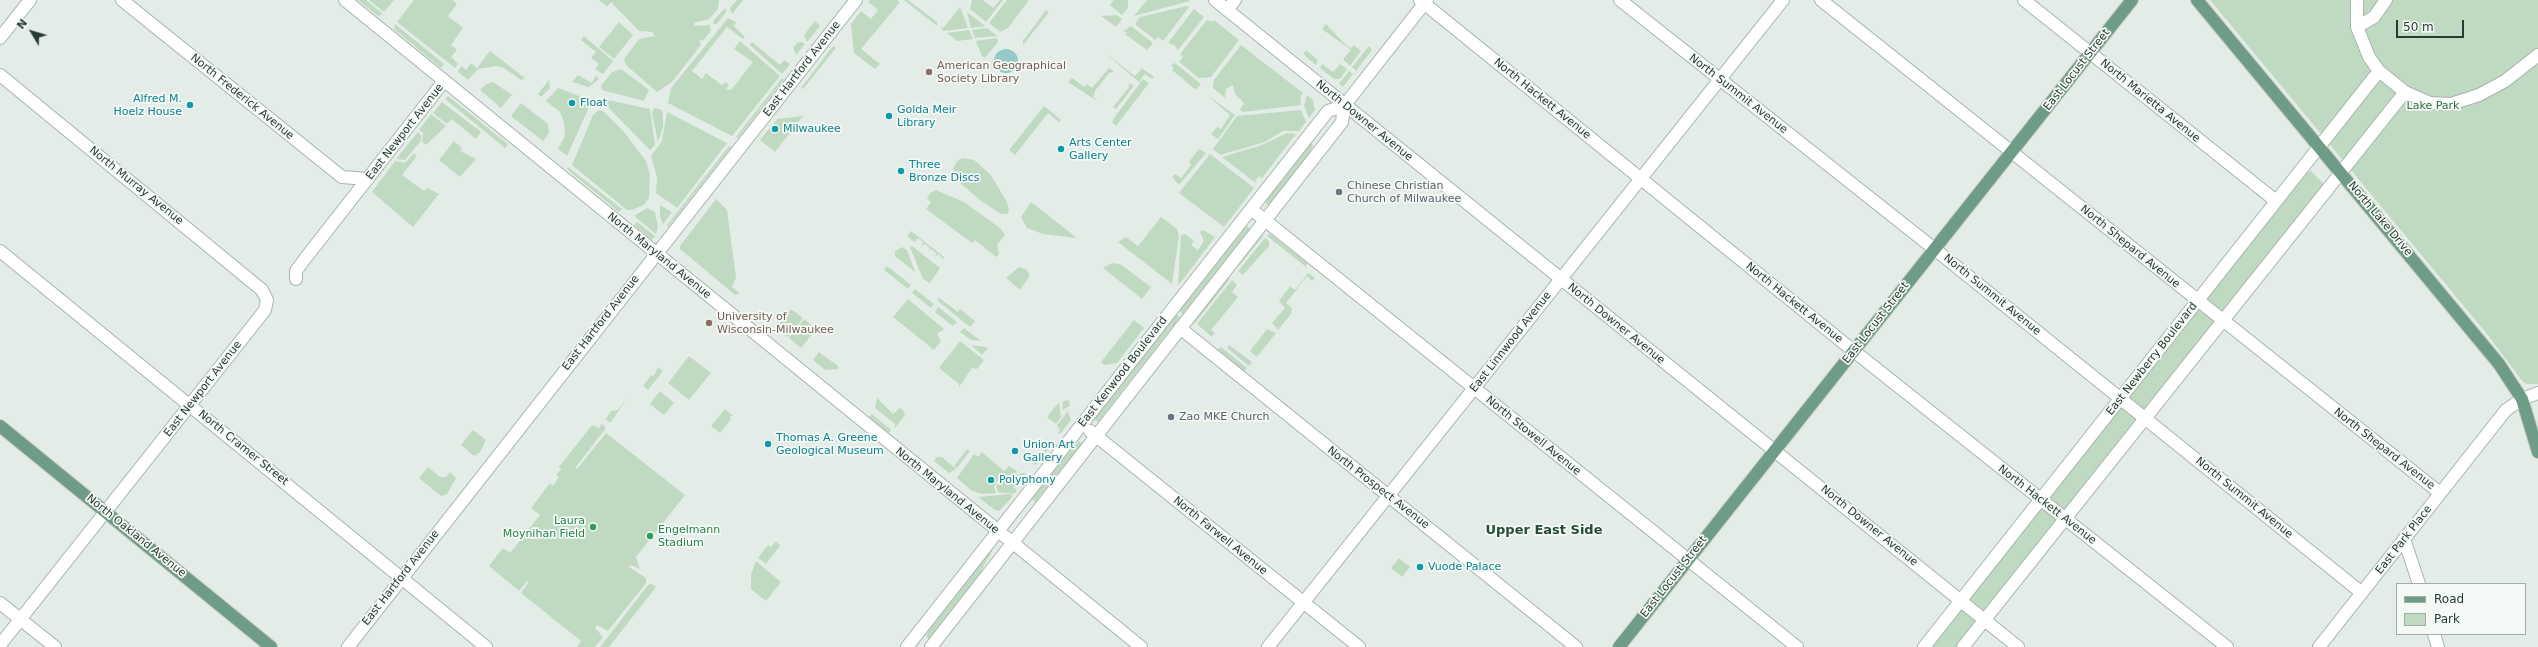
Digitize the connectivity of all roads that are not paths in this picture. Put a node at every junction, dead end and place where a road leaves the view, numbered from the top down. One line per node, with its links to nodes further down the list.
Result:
1 (30, 0): 18 (street)
2 (122, 0): 30 (street, North Frederick Avenue)
3 (346, 0): 24 (street, North Maryland Avenue)
4 (856, 0): 37 (street, East Hartford Avenue)
5 (1215, 0): 16 (street, North Downer Avenue)
6 (1235, 0): 16 (street)
7 (1620, 0): 23 (street, North Summit Avenue)
8 (1783, 0): 23 (street, East Linnwood Avenue)
9 (1821, 0): 28 (street, North Shepard Avenue)
10 (2024, 0): 19 (street, North Marietta Avenue)
11 (2132, 0): 19 (main road, East Locust Street)
12 (2197, 0): 27 (main road, North Lake Drive)
13 (2357, 0): 17 (street)
14 (2386, 0): 17 (street)
15 (1424, 1): 26 (street, East Kenwood Boulevard); 31 (street, North Hackett Avenue)
16 (1228, 10): 26 (street, North Downer Avenue)
17 (2357, 27): 21 (street)
18 (0, 38)
19 (2090, 53): 28 (main road, East Locust Street); 32 (street, North Marietta Avenue)
20 (2538, 55): 25 (street)
21 (2379, 71): 25 (street); 27 (street, East Newberry Boulevard)
22 (0, 75): 40 (street, North Murray Avenue)
23 (1720, 80): 31 (street, East Linnwood Avenue); 35 (street, North Summit Avenue)
24 (444, 81): 30 (street, East Newport Avenue); 37 (street, North Maryland Avenue)
25 (2405, 92): 29 (street)
26 (1344, 106): 33 (street, East Kenwood Boulevard); 34 (street, East Kenwood Boulevard); 39 (street, North Downer Avenue)
27 (2320, 146): 29 (main road, North Lake Drive); 32 (street, East Newberry Boulevard)
28 (2012, 152): 35 (main road, East Locust Street); 41 (street, North Shepard Avenue)
29 (2341, 172): 42 (street); 48 (main road, North Lake Drive)
30 (368, 179): 38 (street, East Newport Avenue)
31 (1641, 179): 39 (street, East Linnwood Avenue); 44 (street, North Hackett Avenue)
32 (2276, 201): 41 (street, East Newberry Boulevard)
33 (1251, 209): 34 (street, North Stowell Avenue); 51 (street, East Kenwood Boulevard)
34 (1265, 220): 43 (street, East Kenwood Boulevard); 45 (street, North Stowell Avenue)
35 (1934, 249): 44 (main road, East Locust Street); 47 (street, North Summit Avenue)
36 (0, 251): 49 (street, North Cramer Street)
37 (656, 254): 61 (street, North Maryland Avenue); 65 (street, East Hartford Avenue)
38 (296, 280)
39 (1560, 280): 45 (street, East Linnwood Avenue); 54 (street, North Downer Avenue)
40 (268, 300): 49 (street, East Newport Avenue)
41 (2197, 301): 42 (street, North Shepard Avenue); 47 (street, East Newberry Boulevard)
42 (2222, 321): 50 (street); 56 (street, North Shepard Avenue)
43 (1180, 328): 53 (street, East Kenwood Boulevard); 57 (street, North Prospect Avenue)
44 (1854, 351): 54 (main road, East Locust Street); 58 (street, North Hackett Avenue)
45 (1474, 388): 57 (street, East Linnwood Avenue); 64 (street, North Stowell Avenue)
46 (2538, 393): 48 (street, East Park Place)
47 (2120, 399): 50 (street, North Summit Avenue); 58 (street, East Newberry Boulevard)
48 (2522, 399): 55 (main road, North Lake Drive); 56 (street, East Park Place)
49 (190, 405): 59 (street, East Newport Avenue); 65 (street, North Cramer Street)
50 (2145, 419): 60 (street); 67 (street, North Summit Avenue)
51 (1082, 425): 53 (street, North Farwell Avenue); 61 (street, East Kenwood Boulevard)
52 (0, 426): 59 (main road, North Oakland Avenue)
53 (1095, 435): 63 (street, East Kenwood Boulevard); 69 (street, North Farwell Avenue)
54 (1775, 450): 64 (main road, East Locust Street); 68 (street, North Downer Avenue)
55 (2538, 452)
56 (2440, 493): 62 (street, East Park Place)
57 (1388, 496): 69 (street, East Linnwood Avenue); 84 (street, North Prospect Avenue)
58 (2041, 499): 60 (street, North Hackett Avenue); 68 (street, East Newberry Boulevard)
59 (105, 511): 71 (street, East Newport Avenue); 77 (main road, North Oakland Avenue)
60 (2065, 519): 72 (street); 90 (street, North Hackett Avenue)
61 (998, 532): 63 (street, North Maryland Avenue); 75 (street, East Kenwood Boulevard)
62 (2404, 539): 66 (street); 67 (street, East Park Place)
63 (1012, 544): 80 (street, East Kenwood Boulevard); 81 (street, North Maryland Avenue)
64 (1688, 560): 85 (main road, East Locust Street); 86 (street, North Stowell Avenue)
65 (402, 578): 78 (street, East Hartford Avenue); 79 (street, North Cramer Street)
66 (2419, 583)
67 (2362, 593): 91 (street, East Park Place)
68 (1961, 600): 72 (street, North Downer Avenue); 87 (street, East Newberry Boulevard)
69 (1303, 602): 82 (street, East Linnwood Avenue); 83 (street, North Farwell Avenue)
70 (0, 603): 71 (street)
71 (21, 619): 74 (street, East Newport Avenue); 76 (street)
72 (1985, 620): 88 (street); 89 (street, North Downer Avenue)
73 (2434, 635): 92 (street)
74 (0, 645)
75 (911, 646)
76 (55, 647)
77 (271, 647)
78 (348, 647)
79 (486, 647)
80 (931, 647)
81 (1141, 647)
82 (1268, 647)
83 (1359, 647)
84 (1576, 647)
85 (1619, 647)
86 (1797, 647)
87 (1924, 647)
88 (1963, 647)
89 (2018, 647)
90 (2227, 647)
91 (2319, 647)
92 (2438, 647)

